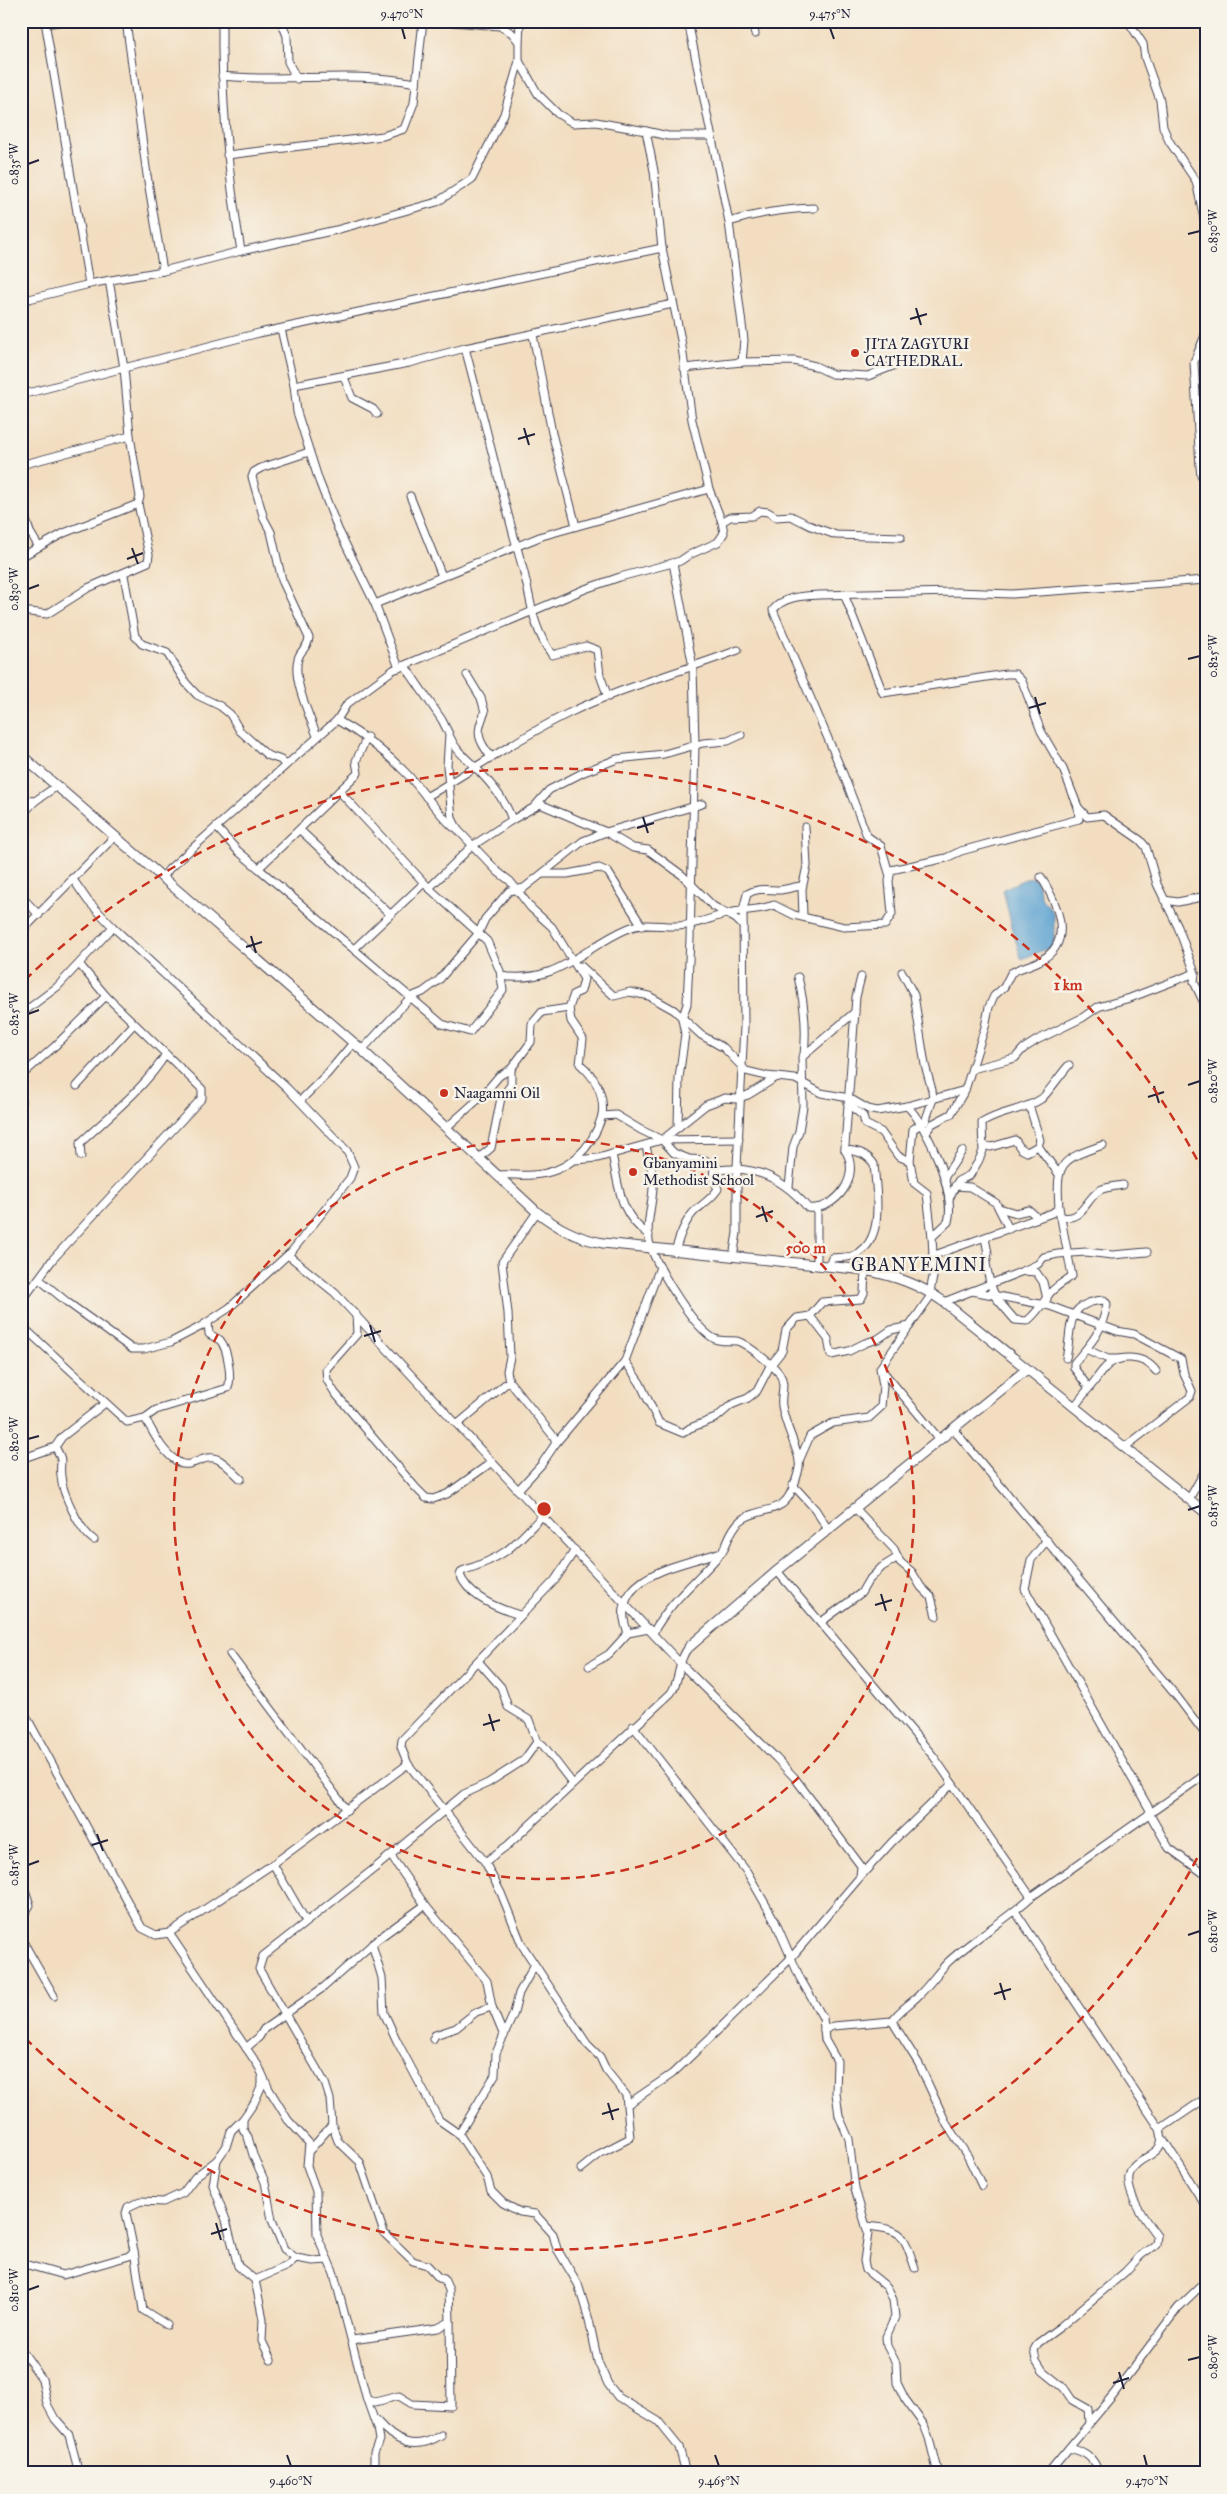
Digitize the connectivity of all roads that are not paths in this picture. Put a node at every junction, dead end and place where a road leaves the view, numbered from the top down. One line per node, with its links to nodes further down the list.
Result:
1 (65, 21): 12 (street)
2 (126, 21): 27 (street)
3 (222, 21): 16 (street)
4 (281, 21): 17 (street)
5 (423, 21): 18 (street)
6 (441, 21): 11 (street)
7 (520, 21): 14 (street)
8 (688, 21): 20 (street)
9 (752, 21): 13 (street)
10 (1128, 21): 24 (street)
11 (455, 22): 14 (street)
12 (45, 23): 29 (street)
13 (755, 34)
14 (519, 42): 15 (street)
15 (520, 61): 19 (street); 26 (street)
16 (222, 76): 17 (street); 21 (street)
17 (296, 78): 18 (street)
18 (416, 82): 21 (street)
19 (646, 131): 20 (street); 25 (street)
20 (710, 136): 23 (street)
21 (227, 155): 26 (street)
22 (814, 208): 23 (street)
23 (729, 222): 37 (street)
24 (1206, 228)
25 (662, 248): 31 (street); 32 (street)
26 (241, 251): 27 (street)
27 (163, 271): 28 (street)
28 (109, 280): 29 (street); 38 (street)
29 (90, 284): 30 (street)
30 (21, 301)
31 (673, 304): 34 (street); 39 (street)
32 (281, 329): 38 (street); 41 (street)
33 (1206, 333): 47 (street)
34 (532, 335): 35 (street); 53 (street)
35 (465, 348): 40 (street); 56 (street)
36 (920, 361): 37 (street)
37 (742, 362): 39 (street)
38 (124, 368): 42 (street); 44 (street)
39 (684, 368): 48 (street)
40 (344, 377): 41 (street); 43 (street)
41 (294, 385): 45 (street)
42 (21, 395)
43 (377, 414)
44 (130, 436): 46 (street); 50 (street)
45 (309, 452): 63 (street); 73 (street)
46 (21, 465)
47 (1206, 481)
48 (709, 489): 52 (street); 53 (street)
49 (410, 496): 60 (street)
50 (138, 504): 55 (street); 59 (street)
51 (21, 505): 55 (street)
52 (722, 522): 54 (street); 58 (street)
53 (576, 526): 56 (street)
54 (901, 538)
55 (39, 547): 57 (street)
56 (516, 547): 60 (street); 65 (street)
57 (21, 557)
58 (673, 564): 65 (street); 68 (street)
59 (124, 575): 64 (street); 79 (street)
60 (442, 576): 63 (street)
61 (1206, 580): 62 (street)
62 (844, 594): 90 (street); 103 (street)
63 (374, 604): 67 (street)
64 (21, 611)
65 (531, 611): 67 (street); 70 (street)
66 (738, 650): 68 (street)
67 (402, 667): 71 (street); 72 (street)
68 (693, 667): 70 (street); 76 (street)
69 (467, 675): 78 (street)
70 (608, 697): 78 (street)
71 (337, 720): 73 (street); 75 (street)
72 (449, 734): 80 (street); 81 (street)
73 (317, 736): 79 (street)
74 (740, 736): 76 (street)
75 (367, 737): 83 (street); 84 (street)
76 (695, 745): 88 (street); 89 (street)
77 (21, 755): 82 (main road)
78 (492, 757): 80 (street)
79 (286, 765): 95 (street)
80 (476, 768): 81 (street); 94 (street)
81 (449, 783): 84 (street); 98 (street)
82 (57, 786): 86 (street); 100 (main road)
83 (339, 791): 97 (street); 108 (street)
84 (426, 797): 98 (street)
85 (21, 800): 86 (street)
86 (35, 801): 91 (street)
87 (702, 804): 89 (street)
88 (535, 807): 94 (street); 99 (street)
89 (694, 807): 99 (street); 109 (street)
90 (1078, 807): 92 (street); 93 (street)
91 (21, 816)
92 (1087, 817): 93 (street); 114 (street)
93 (1079, 819): 103 (street)
94 (512, 820): 101 (street)
95 (216, 827): 102 (street); 107 (street)
96 (805, 827): 119 (street)
97 (300, 830): 102 (street); 117 (street)
98 (458, 830): 101 (street)
99 (606, 832): 104 (street); 109 (street)
100 (115, 836): 106 (street); 107 (main road)
101 (472, 846): 108 (street); 111 (street)
102 (259, 868): 126 (street)
103 (889, 873): 119 (street)
104 (542, 874): 111 (street); 121 (street)
105 (1041, 877): 149 (street)
106 (72, 878): 116 (street); 123 (street)
107 (162, 879): 142 (main road)
108 (427, 886): 117 (street); 125 (street)
109 (691, 886): 118 (street); 120 (street)
110 (800, 886): 115 (street)
111 (517, 890): 125 (street); 127 (street)
112 (21, 896): 116 (street)
113 (1206, 896): 114 (street)
114 (1164, 900): 130 (street)
115 (743, 910): 118 (street); 119 (street); 122 (street)
116 (39, 914): 124 (street)
117 (390, 914): 126 (street)
118 (726, 914): 120 (street); 122 (street)
119 (803, 916)
120 (690, 924): 121 (street); 140 (street)
121 (642, 926): 127 (street)
122 (743, 926): 147 (street)
123 (113, 927): 128 (street); 158 (street)
124 (21, 932)
125 (478, 934): 131 (street); 135 (street)
126 (354, 950): 135 (street)
127 (575, 963): 131 (street); 137 (street); 140 (street)
128 (80, 964): 134 (street); 139 (street)
129 (902, 972): 156 (street)
130 (1195, 973): 136 (street); 149 (street)
131 (501, 976): 135 (street)
132 (861, 977): 138 (street)
133 (798, 978): 145 (street)
134 (106, 996): 141 (street); 150 (street)
135 (411, 997): 143 (street)
136 (1206, 1007)
137 (569, 1008): 148 (street); 163 (street)
138 (855, 1012): 145 (street); 159 (street)
139 (21, 1014)
140 (682, 1019): 147 (street); 166 (street)
141 (134, 1024): 144 (street); 153 (street)
142 (353, 1043): 143 (main road); 158 (street)
143 (362, 1050): 165 (main road)
144 (166, 1054): 177 (street); 213 (street)
145 (804, 1056): 152 (street)
146 (1069, 1065): 160 (street)
147 (740, 1067): 151 (street); 155 (street)
148 (511, 1068): 165 (street); 178 (street)
149 (972, 1069): 154 (street)
150 (21, 1076)
151 (778, 1077): 152 (street); 155 (street)
152 (803, 1083): 159 (street); 187 (street)
153 (77, 1086)
154 (965, 1090): 156 (street); 167 (street)
155 (741, 1097): 166 (street); 168 (street)
156 (933, 1099): 161 (street); 164 (street)
157 (21, 1100): 162 (street)
158 (300, 1101): 205 (street)
159 (848, 1101): 161 (street); 174 (street); 180 (street)
160 (1029, 1105): 170 (street); 173 (street)
161 (907, 1106): 164 (street)
162 (21, 1109)
163 (602, 1116): 169 (street); 179 (street)
164 (922, 1124): 167 (street); 180 (street)
165 (446, 1128): 178 (main road)
166 (678, 1128): 169 (street)
167 (926, 1132): 185 (street)
168 (739, 1139): 169 (street); 182 (street)
169 (662, 1140): 172 (street); 181 (street)
170 (983, 1145): 173 (street); 188 (street)
171 (1103, 1145): 183 (street)
172 (646, 1146): 176 (street); 198 (street)
173 (1038, 1146): 183 (street)
174 (845, 1150): 192 (street); 209 (street)
175 (962, 1151): 185 (street)
176 (612, 1154): 179 (street); 198 (street)
177 (82, 1156)
178 (479, 1158): 184 (main road)
179 (574, 1160): 184 (street)
180 (910, 1161): 199 (street)
181 (714, 1167): 182 (street); 202 (street)
182 (737, 1167): 187 (street); 207 (street)
183 (1058, 1173): 191 (street)
184 (497, 1175): 193 (main road)
185 (944, 1178): 189 (street)
186 (1123, 1185): 196 (street)
187 (788, 1186): 192 (street)
188 (955, 1186): 189 (street); 190 (street)
189 (949, 1199): 199 (street)
190 (999, 1208): 195 (street); 197 (street)
191 (1059, 1208): 194 (street); 196 (street)
192 (817, 1209): 208 (street)
193 (537, 1212): 201 (main road); 237 (street)
194 (1052, 1213): 195 (street); 196 (street)
195 (1038, 1218): 197 (street)
196 (1062, 1218): 204 (street)
197 (1009, 1229): 200 (street)
198 (649, 1235): 201 (street)
199 (932, 1237): 206 (street)
200 (985, 1238): 206 (street); 214 (street)
201 (651, 1249): 202 (main road); 210 (street)
202 (675, 1252): 207 (main road)
203 (1147, 1252): 204 (street)
204 (1068, 1254): 212 (street); 217 (street)
205 (288, 1255): 222 (street); 225 (street)
206 (932, 1256): 216 (street)
207 (733, 1257): 208 (main road)
208 (817, 1265): 209 (main road)
209 (830, 1266): 211 (main road)
210 (660, 1267): 232 (street); 233 (street)
211 (865, 1270): 216 (main road); 224 (street)
212 (1023, 1271): 214 (street); 217 (street)
213 (39, 1279): 219 (street); 225 (street)
214 (990, 1283): 215 (street); 218 (street)
215 (972, 1291): 218 (street); 220 (street)
216 (931, 1293): 220 (main road); 228 (street)
217 (1047, 1297): 221 (street)
218 (996, 1298): 221 (street); 221 (street)
219 (21, 1302)
220 (944, 1302): 235 (main road)
221 (1047, 1306): 223 (street)
222 (356, 1314): 242 (street); 250 (street)
223 (1075, 1314): 226 (street); 226 (street); 230 (street)
224 (810, 1316): 228 (street); 233 (street)
225 (208, 1322): 241 (street)
226 (1104, 1324): 229 (street); 247 (street)
227 (21, 1325): 239 (street)
228 (910, 1326): 234 (street)
229 (1088, 1350): 231 (street); 238 (street)
230 (1066, 1358)
231 (1121, 1359): 236 (street); 238 (street)
232 (625, 1360): 233 (street); 245 (street)
233 (770, 1366): 249 (street)
234 (880, 1368): 244 (street); 249 (street)
235 (1027, 1369): 240 (main road); 243 (main road)
236 (1156, 1371)
237 (509, 1381): 242 (street); 245 (street)
238 (1089, 1388): 240 (street)
239 (104, 1404): 241 (street); 246 (street)
240 (1074, 1407): 247 (main road)
241 (144, 1418): 252 (street)
242 (458, 1424): 250 (street)
243 (953, 1429): 244 (main road); 261 (street)
244 (940, 1440): 256 (main road)
245 (556, 1443): 254 (street)
246 (54, 1447): 248 (street); 260 (street)
247 (1125, 1447): 255 (main road)
248 (21, 1459)
249 (799, 1461): 253 (street)
250 (492, 1462): 254 (street)
251 (1206, 1470): 255 (street)
252 (240, 1479)
253 (793, 1485): 259 (street); 263 (street)
254 (518, 1490): 258 (street)
255 (1189, 1499): 257 (main road)
256 (855, 1508): 259 (main road); 264 (street)
257 (1206, 1513)
258 (542, 1516): 262 (street); 267 (street)
259 (829, 1531): 265 (main road)
260 (94, 1540)
261 (1047, 1540): 279 (street); 287 (street)
262 (575, 1550): 266 (street); 267 (street)
263 (723, 1551): 266 (street); 270 (street)
264 (898, 1557): 268 (street); 269 (street)
265 (777, 1571): 269 (street); 272 (main road)
266 (624, 1604): 270 (street); 271 (street)
267 (520, 1615): 274 (street)
268 (936, 1616)
269 (821, 1622): 284 (street)
270 (651, 1631): 271 (street); 275 (street)
271 (628, 1633): 276 (street)
272 (689, 1647): 275 (street)
273 (230, 1654): 285 (street)
274 (478, 1661): 280 (street); 281 (street)
275 (681, 1664): 278 (street); 292 (street)
276 (590, 1666)
277 (21, 1707): 299 (street)
278 (633, 1726): 283 (street); 302 (street)
279 (1206, 1735)
280 (537, 1742): 283 (street); 286 (street)
281 (408, 1764): 285 (street); 286 (street)
282 (1206, 1774): 287 (street)
283 (573, 1784): 289 (street)
284 (952, 1784): 292 (street); 294 (street)
285 (347, 1810): 290 (street)
286 (445, 1811): 288 (street); 289 (street)
287 (1150, 1813): 291 (street); 294 (street)
288 (391, 1856): 295 (street); 298 (street)
289 (485, 1862): 303 (street)
290 (273, 1864): 298 (street); 299 (street)
291 (1206, 1875)
292 (860, 1877): 302 (street)
293 (21, 1878): 297 (street)
294 (1030, 1897): 296 (street)
295 (425, 1906): 301 (street); 305 (street)
296 (1015, 1912): 307 (street); 317 (street)
297 (21, 1920)
298 (306, 1921): 306 (street)
299 (169, 1933): 311 (street)
300 (21, 1938): 304 (street)
301 (372, 1944): 306 (street); 318 (street)
302 (791, 1958): 308 (street); 314 (street)
303 (534, 1966): 309 (street); 314 (street)
304 (54, 1996)
305 (492, 2007): 309 (street); 310 (street)
306 (285, 2015): 311 (street); 316 (street)
307 (892, 2022): 308 (street); 323 (street)
308 (824, 2030): 325 (street)
309 (504, 2036): 318 (street)
310 (433, 2040)
311 (246, 2048): 312 (street)
312 (262, 2074): 315 (street); 320 (street)
313 (1206, 2098): 317 (street)
314 (628, 2104): 322 (street)
315 (243, 2119): 321 (street); 327 (street)
316 (332, 2125): 320 (street); 333 (street)
317 (1160, 2129): 319 (street)
318 (459, 2134): 345 (street)
319 (1163, 2139): 324 (street); 340 (street)
320 (310, 2150): 328 (street)
321 (217, 2160): 326 (street); 331 (street)
322 (581, 2169)
323 (982, 2186)
324 (1204, 2203)
325 (867, 2226): 330 (street); 346 (street)
326 (134, 2251): 329 (street); 334 (street)
327 (296, 2258): 328 (street); 331 (street)
328 (328, 2260): 335 (street)
329 (21, 2264)
330 (915, 2268)
331 (255, 2280): 337 (street)
332 (1206, 2280): 340 (street)
333 (450, 2322): 335 (street); 338 (street)
334 (167, 2325)
335 (352, 2340): 338 (street)
336 (21, 2349): 343 (street)
337 (271, 2360)
338 (367, 2400): 339 (street)
339 (374, 2417): 341 (street); 344 (street)
340 (1090, 2423): 342 (street)
341 (441, 2435)
342 (1068, 2448): 347 (street); 348 (street)
343 (79, 2473)
344 (383, 2473)
345 (686, 2473)
346 (941, 2473)
347 (1048, 2473)
348 (1099, 2473)

